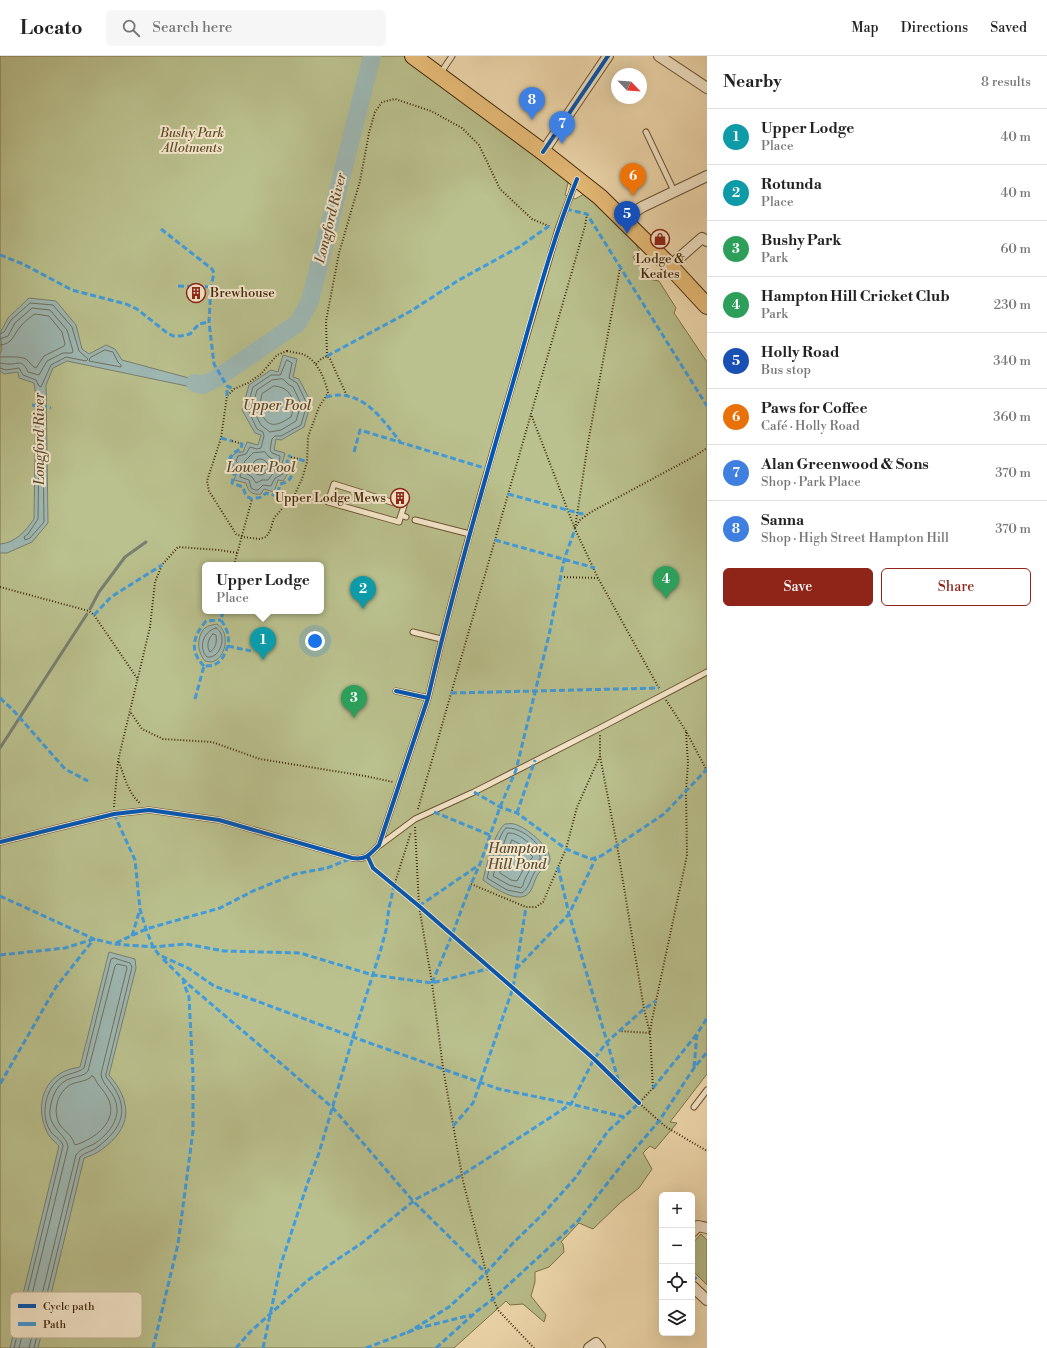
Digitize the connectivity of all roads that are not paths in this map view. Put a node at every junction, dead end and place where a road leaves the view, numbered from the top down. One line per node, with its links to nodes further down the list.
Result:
1 (413, 56): 5 (main road)
2 (452, 56): 5 (lane)
3 (608, 56): 8 (street)
4 (659, 56): 6 (street)
5 (440, 75): 8 (main road)
6 (707, 88)
7 (646, 132): 11 (lane)
8 (543, 152): 10 (main road)
9 (707, 176): 11 (street)
10 (576, 179): 12 (main road); 18 (lane)
11 (674, 191): 12 (street)
12 (624, 219): 14 (main road)
13 (707, 241): 14 (street)
14 (670, 266): 15 (main road)
15 (707, 306)
16 (404, 516): 16 (lane)
17 (415, 520): 18 (lane)
18 (470, 534): 20 (lane)
19 (413, 632): 20 (lane)
20 (441, 639): 23 (lane)
21 (707, 672): 25 (lane)
22 (396, 691): 23 (lane)
23 (428, 698): 25 (lane)
24 (0, 842): 25 (lane)
25 (379, 845)
26 (707, 1090): 27 (lane)
27 (694, 1107)
28 (707, 1228): 29 (street)
29 (695, 1229)
30 (695, 1289): 31 (street)
31 (707, 1300)
32 (589, 1348): 33 (street)
33 (600, 1348)

